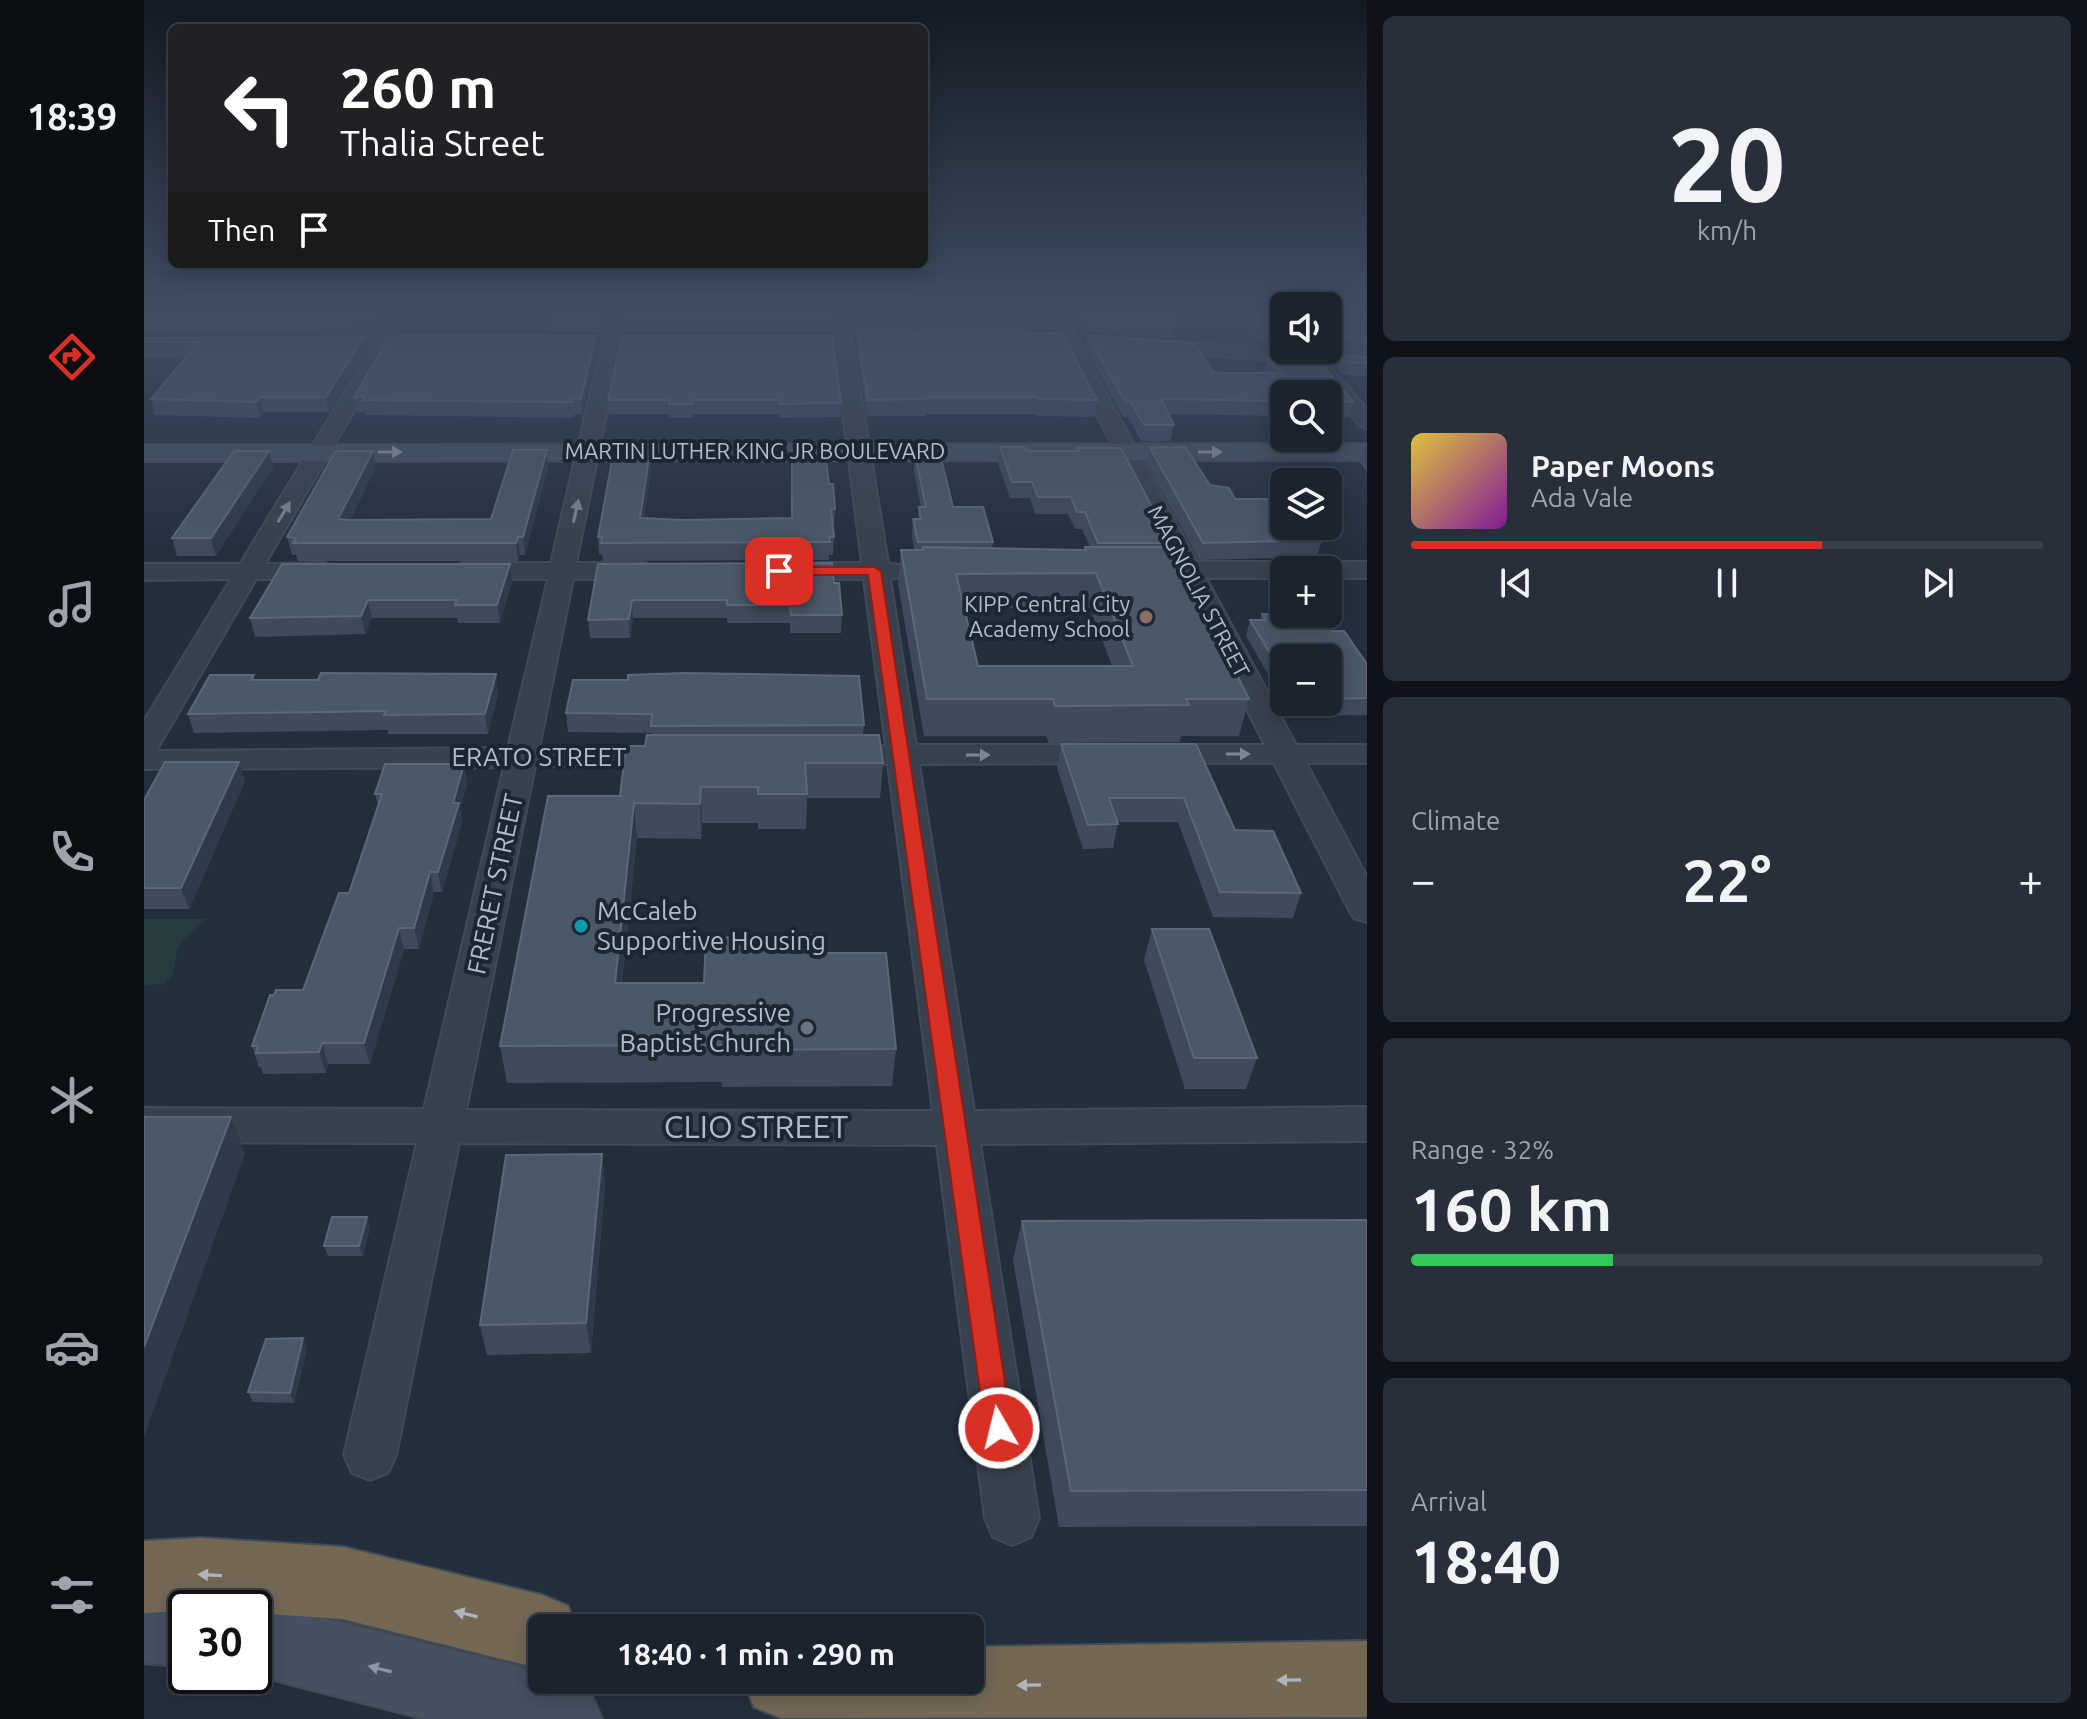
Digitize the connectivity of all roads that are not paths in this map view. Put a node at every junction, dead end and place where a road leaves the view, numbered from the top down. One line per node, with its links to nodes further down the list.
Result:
1 (354, 393): 13 (street)
2 (600, 393): 10 (street, FRERET STREET)
3 (848, 393): 11 (street)
4 (1100, 393): 12 (street, MAGNOLIA STREET)
5 (1342, 393): 6 (street)
6 (1367, 424): 7 (street)
7 (1342, 426)
8 (144, 428): 13 (street, MARTIN LUTHER KING JR BOULEVARD)
9 (1270, 428): 12 (street, MARTIN LUTHER KING JR BOULEVARD)
10 (591, 439): 11 (street, MARTIN LUTHER KING JR BOULEVARD); 13 (street, MARTIN LUTHER KING JR BOULEVARD); 22 (street, FRERET STREET, one-way to 10)
11 (857, 439): 12 (street, MARTIN LUTHER KING JR BOULEVARD); 25 (street)
12 (1121, 439): 14 (street, MARTIN LUTHER KING JR BOULEVARD, one-way to 14); 16 (street, MAGNOLIA STREET)
13 (326, 440): 15 (street, MARTIN LUTHER KING JR BOULEVARD); 29 (street, one-way to 13)
14 (1367, 452)
15 (144, 453)
16 (1188, 570): 17 (street); 27 (street); 31 (street, MAGNOLIA STREET)
17 (1270, 570)
18 (1342, 570): 19 (street)
19 (1367, 570)
20 (342, 571): 29 (street)
21 (436, 571): 22 (street)
22 (562, 571): 23 (street); 36 (street, FRERET STREET)
23 (668, 571)
24 (763, 571): 25 (street)
25 (874, 571): 26 (street); 34 (street)
26 (921, 571)
27 (1110, 571)
28 (144, 572): 29 (street)
29 (248, 572): 30 (street)
30 (144, 746)
31 (1284, 754): 32 (street); 34 (street, one-way to 31); 38 (street, MAGNOLIA STREET)
32 (1367, 754)
33 (806, 755): 34 (street)
34 (900, 755): 42 (street)
35 (696, 756): 36 (street, ERATO STREET)
36 (523, 757): 37 (street, ERATO STREET); 41 (street, FRERET STREET)
37 (144, 760)
38 (1367, 910)
39 (1367, 1124): 42 (street, CLIO STREET)
40 (144, 1125): 41 (street, CLIO STREET)
41 (443, 1126): 42 (street, CLIO STREET); 43 (street, FRERET STREET)
42 (956, 1128): 44 (street)
43 (370, 1455)
44 (1012, 1518)
45 (144, 1577): 48 (highway, one-way to 45)
46 (144, 1626): 47 (street)
47 (168, 1628)
48 (528, 1629)
49 (272, 1643): 52 (street, one-way to 49)
50 (1367, 1679): 51 (highway, one-way to 51)
51 (984, 1685)
52 (563, 1719)

